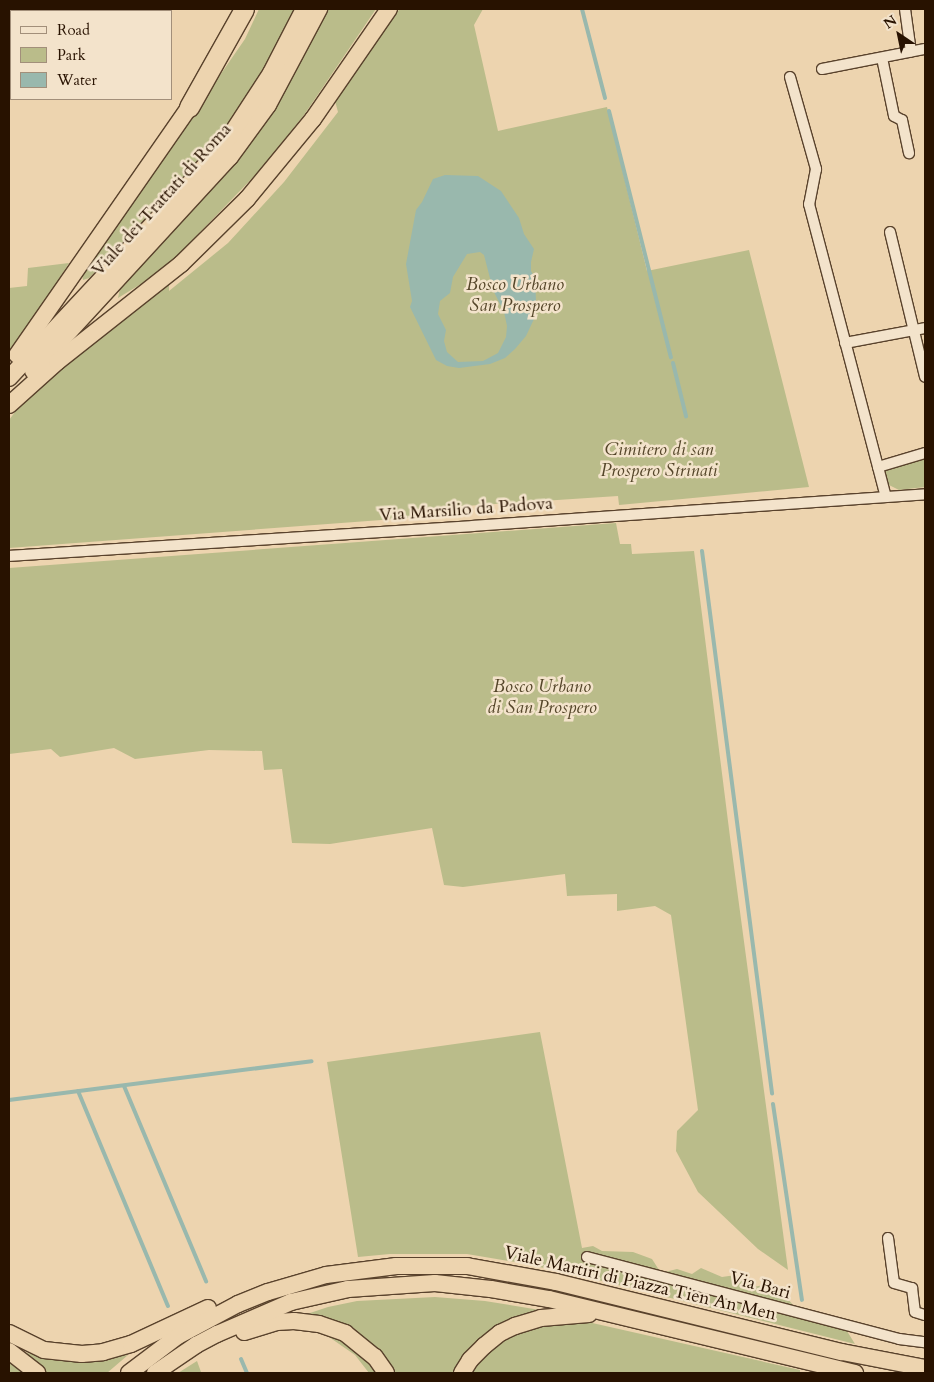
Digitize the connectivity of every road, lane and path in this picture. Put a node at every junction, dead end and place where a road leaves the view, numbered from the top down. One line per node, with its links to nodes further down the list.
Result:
1 (244, 9): 13 (highway)
2 (254, 9): 13 (highway)
3 (304, 9): 9 (highway, Viale dei Trattati di Roma)
4 (319, 9): 9 (highway, Viale dei Trattati di Roma)
5 (389, 9): 23 (highway)
6 (905, 9): 8 (street)
7 (925, 50): 8 (street)
8 (911, 52): 10 (street)
9 (289, 55): 21 (highway, Viale dei Trattati di Roma); 22 (highway, Viale dei Trattati di Roma)
10 (882, 58): 11 (street); 14 (street)
11 (822, 69)
12 (790, 77): 18 (street)
13 (189, 107): 19 (highway)
14 (909, 153)
15 (890, 232): 17 (street)
16 (925, 328): 17 (street)
17 (914, 330): 18 (street); 20 (street)
18 (845, 343): 25 (street)
19 (9, 366)
20 (925, 377)
21 (9, 378)
22 (9, 399)
23 (9, 405)
24 (925, 453): 25 (street)
25 (878, 467): 27 (street)
26 (925, 494): 27 (street, Via Marsilio da Padova)
27 (886, 497): 28 (street, Via Marsilio da Padova)
28 (9, 556)
29 (888, 1238): 32 (street)
30 (587, 1256): 35 (street, Via Bari)
31 (291, 1285): 34 (highway); 38 (highway, Viale Martiri di Piazza Tien An Men); 40 (highway, Viale Martiri di Piazza Tien An Men)
32 (925, 1315)
33 (623, 1316): 37 (highway, Viale Martiri di Piazza Tien An Men); 43 (highway); 44 (highway, Viale Martiri di Piazza Tien An Men)
34 (9, 1333)
35 (925, 1342)
36 (9, 1351): 39 (highway)
37 (175, 1359): 41 (highway, Viale Martiri di Piazza Tien An Men); 42 (highway)
38 (925, 1368)
39 (37, 1373)
40 (129, 1373)
41 (155, 1373)
42 (386, 1373)
43 (462, 1373)
44 (855, 1373)

